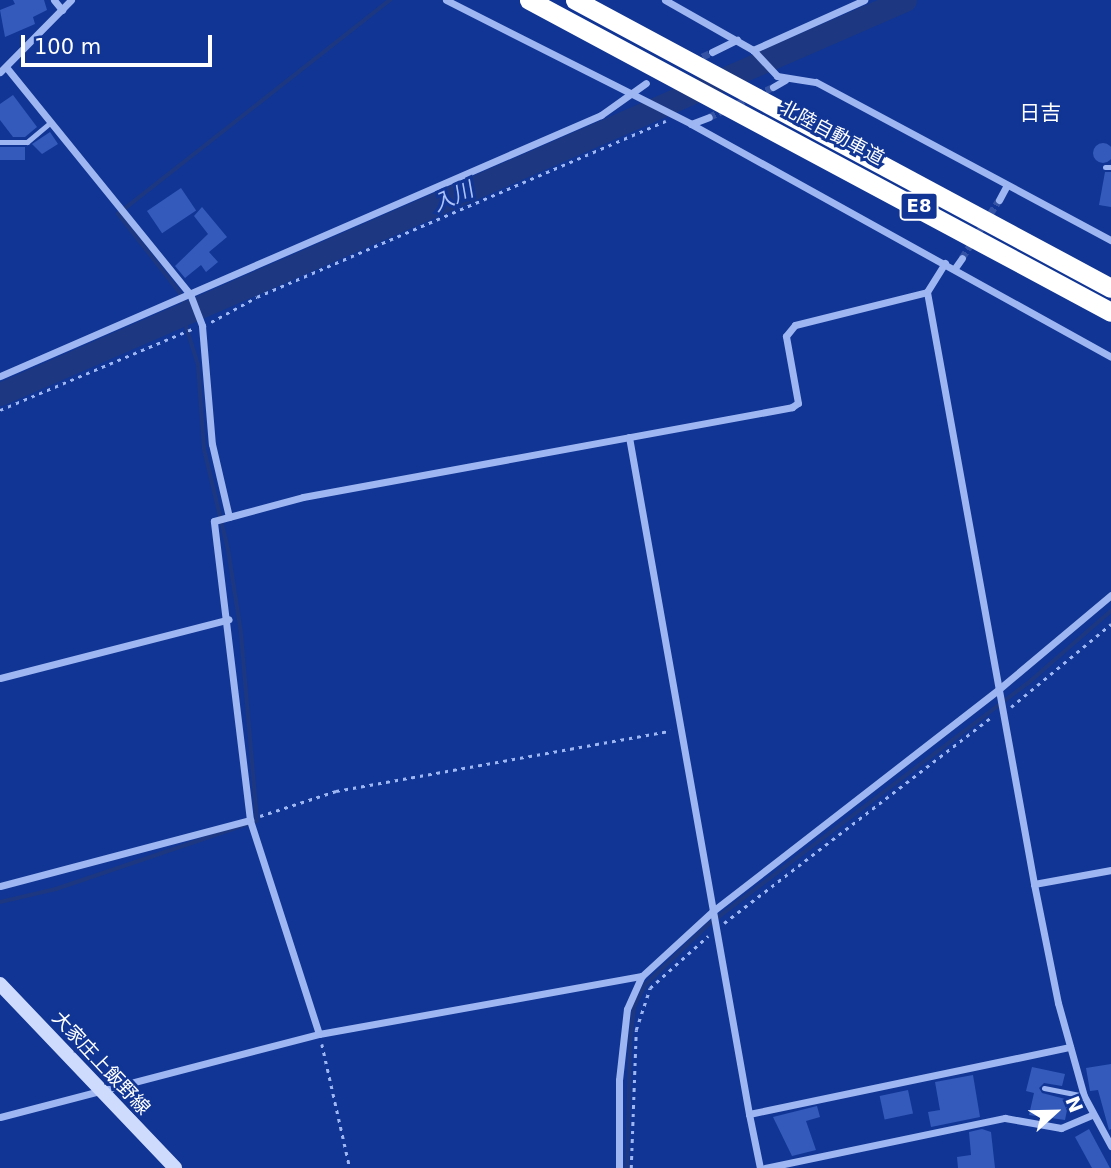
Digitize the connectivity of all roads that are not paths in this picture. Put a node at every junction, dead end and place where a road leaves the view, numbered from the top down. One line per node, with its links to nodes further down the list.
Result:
1 (54, 0): 8 (street)
2 (71, 0): 8 (street)
3 (446, 0): 16 (street)
4 (529, 0): 30 (highway, 北陸自動車道 / E8)
5 (575, 0): 11 (highway, 北陸自動車道 / E8)
6 (666, 0): 9 (street)
7 (864, 0): 10 (street)
8 (62, 10): 12 (street)
9 (737, 40): 10 (street); 11 (street)
10 (753, 50): 13 (street)
11 (705, 58): 27 (highway, 北陸自動車道 / E8)
12 (3, 69): 18 (street)
13 (785, 80): 15 (street); 21 (street)
14 (646, 83): 16 (street)
15 (773, 87)
16 (631, 94): 19 (street); 29 (street)
17 (709, 117): 19 (street)
18 (51, 122): 20 (lane); 29 (street)
19 (691, 124): 25 (street)
20 (0, 142)
21 (1007, 185): 22 (street); 23 (street)
22 (999, 200)
23 (1110, 238)
24 (962, 258): 26 (street)
25 (945, 263): 26 (street); 28 (street)
26 (955, 268): 31 (street)
27 (1111, 288)
28 (927, 292): 33 (street); 38 (street)
29 (190, 294): 32 (street); 34 (street)
30 (1111, 312)
31 (1111, 357)
32 (0, 376)
33 (629, 437): 34 (street); 43 (street)
34 (229, 517): 36 (street)
35 (1111, 594): 38 (street)
36 (229, 619): 37 (street); 39 (street)
37 (0, 678)
38 (999, 689): 41 (street); 43 (street)
39 (250, 820): 42 (street); 46 (street)
40 (1111, 870): 41 (street)
41 (1034, 884): 47 (street)
42 (0, 886)
43 (713, 911): 44 (street); 51 (street)
44 (642, 976): 46 (street); 56 (street)
45 (0, 984): 49 (main road, 大家庄上飯野線)
46 (319, 1034): 49 (street)
47 (1070, 1047): 50 (street); 51 (street)
48 (1044, 1088): 50 (lane)
49 (101, 1091): 53 (street); 55 (main road, 大家庄上飯野線)
50 (1084, 1096): 52 (street)
51 (749, 1114): 57 (street)
52 (1092, 1115): 54 (street); 58 (street)
53 (0, 1117)
54 (1111, 1146)
55 (175, 1168)
56 (619, 1168)
57 (760, 1168)
58 (765, 1168)

